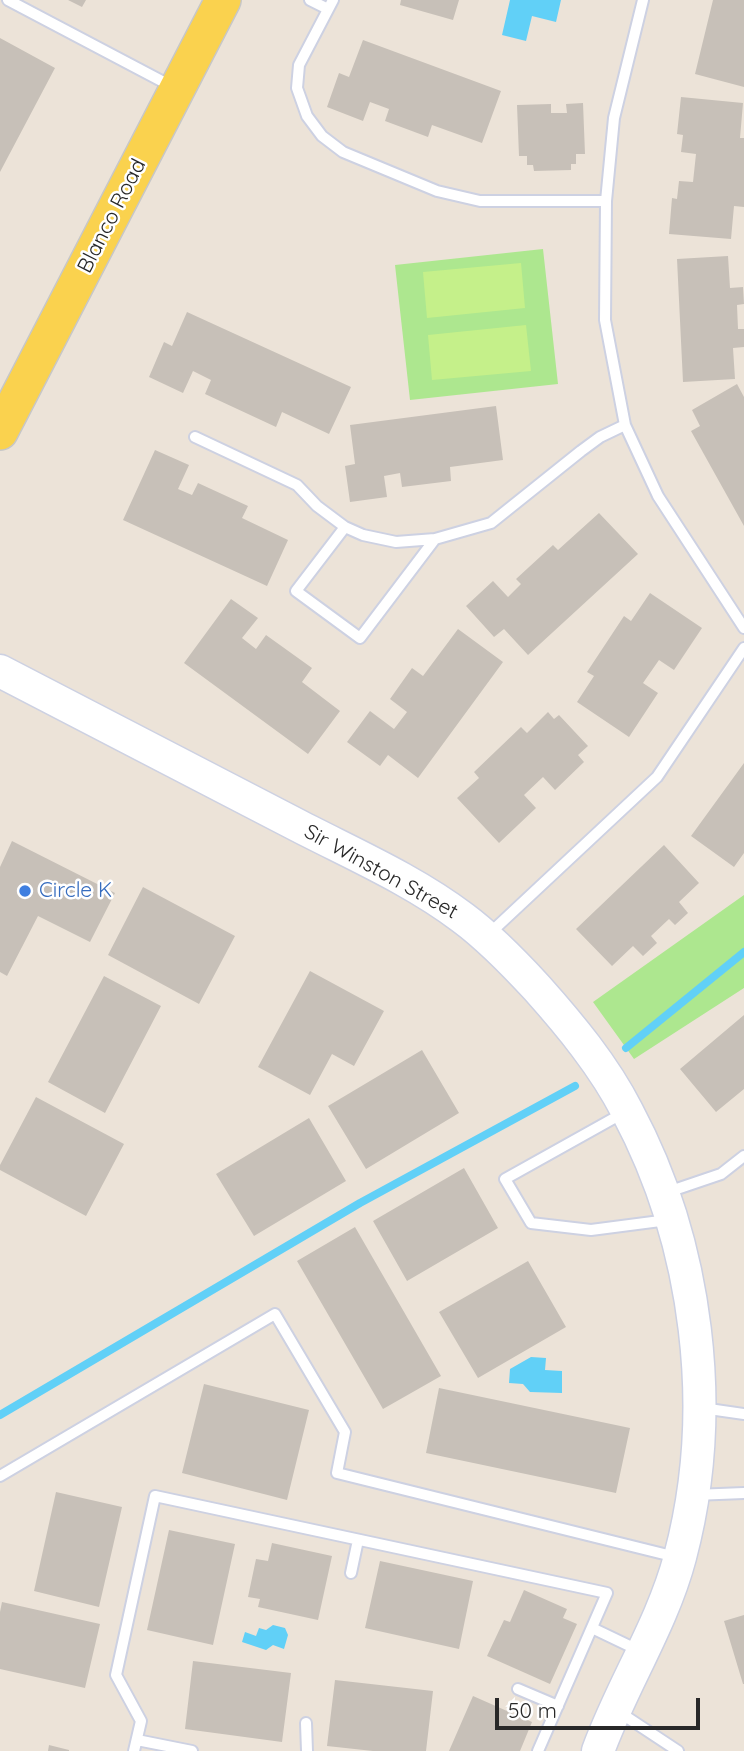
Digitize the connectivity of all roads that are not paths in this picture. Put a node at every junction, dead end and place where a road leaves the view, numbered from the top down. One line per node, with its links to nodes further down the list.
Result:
1 (8, 0): 6 (lane)
2 (223, 0): 6 (main road, Blanco Road)
3 (310, 0): 5 (lane)
4 (643, 0): 7 (lane)
5 (331, 5): 7 (lane)
6 (177, 89): 9 (main road, Blanco Road)
7 (606, 201): 8 (lane)
8 (625, 425): 12 (lane); 13 (lane)
9 (0, 432)
10 (195, 437): 11 (lane)
11 (345, 527): 12 (lane); 12 (lane)
12 (435, 539)
13 (744, 628)
14 (744, 648): 16 (lane)
15 (0, 671): 16 (street, Sir Winston Street)
16 (486, 937): 17 (street, Sir Winston Street)
17 (627, 1110): 19 (street, Sir Winston Street); 19 (lane)
18 (744, 1156): 19 (lane)
19 (666, 1207): 20 (street, Sir Winston Street)
20 (699, 1408): 21 (lane); 24 (street, Sir Winston Street)
21 (744, 1414)
22 (0, 1476): 26 (lane)
23 (744, 1493): 24 (lane)
24 (693, 1495): 26 (street, Sir Winston Street)
25 (358, 1540): 27 (lane); 28 (lane); 34 (lane)
26 (680, 1558): 29 (street, Sir Winston Street)
27 (351, 1573)
28 (592, 1628): 29 (lane); 31 (lane)
29 (644, 1653): 32 (street, Sir Winston Street)
30 (518, 1689): 31 (lane)
31 (558, 1706): 37 (lane)
32 (614, 1709): 38 (street, Sir Winston Street); 39 (lane)
33 (306, 1723): 36 (lane)
34 (136, 1746): 35 (lane)
35 (192, 1751)
36 (307, 1751)
37 (538, 1751)
38 (598, 1751)
39 (678, 1751)

